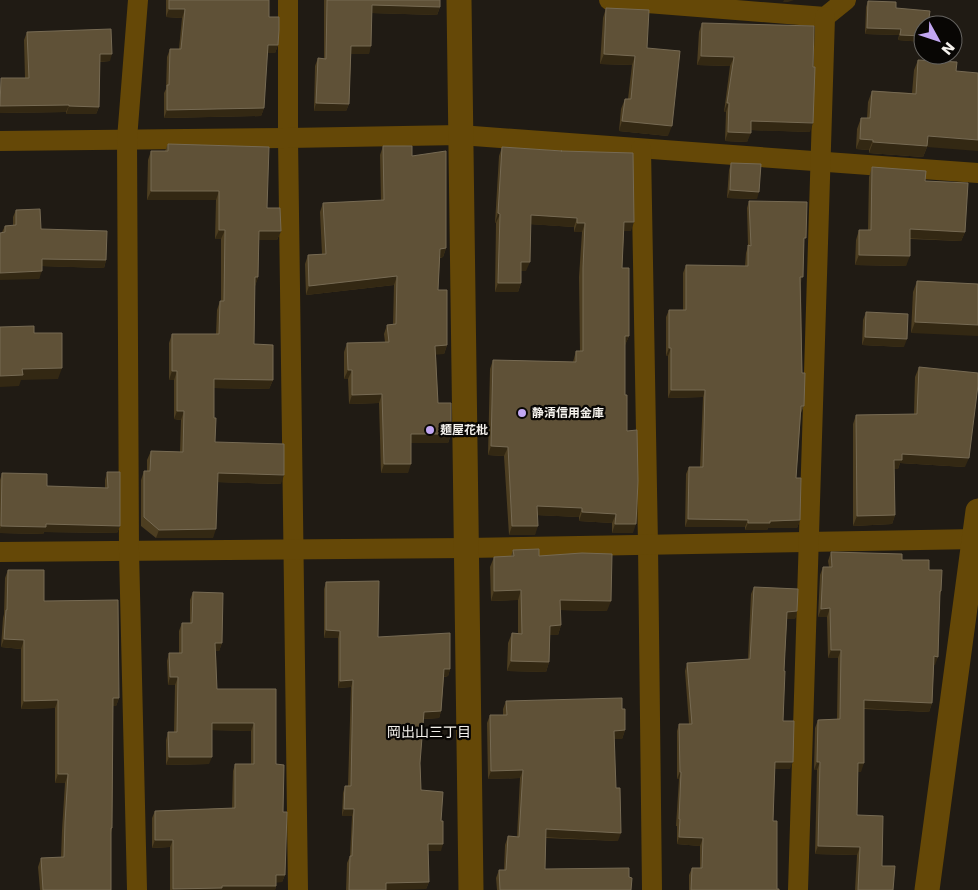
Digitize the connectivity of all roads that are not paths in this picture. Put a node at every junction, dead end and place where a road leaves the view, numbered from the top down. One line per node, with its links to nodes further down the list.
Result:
1 (138, 0): 9 (street)
2 (288, 0): 8 (street)
3 (459, 0): 7 (street)
4 (609, 0): 6 (street)
5 (846, 0): 6 (street)
6 (825, 17): 12 (street)
7 (460, 135): 8 (street); 11 (street); 18 (street)
8 (288, 138): 9 (street); 19 (street)
9 (127, 139): 10 (street); 20 (street)
10 (0, 140)
11 (641, 149): 12 (street); 17 (street)
12 (820, 162): 13 (street); 16 (street)
13 (978, 173)
14 (978, 512): 15 (street)
15 (976, 539): 16 (street); 27 (street)
16 (809, 542): 17 (street); 26 (street)
17 (648, 545): 18 (street); 25 (street)
18 (467, 548): 19 (street); 24 (street)
19 (294, 550): 20 (street); 23 (street)
20 (129, 551): 21 (street); 22 (street)
21 (0, 552)
22 (137, 890)
23 (298, 890)
24 (471, 890)
25 (652, 890)
26 (798, 890)
27 (926, 890)

